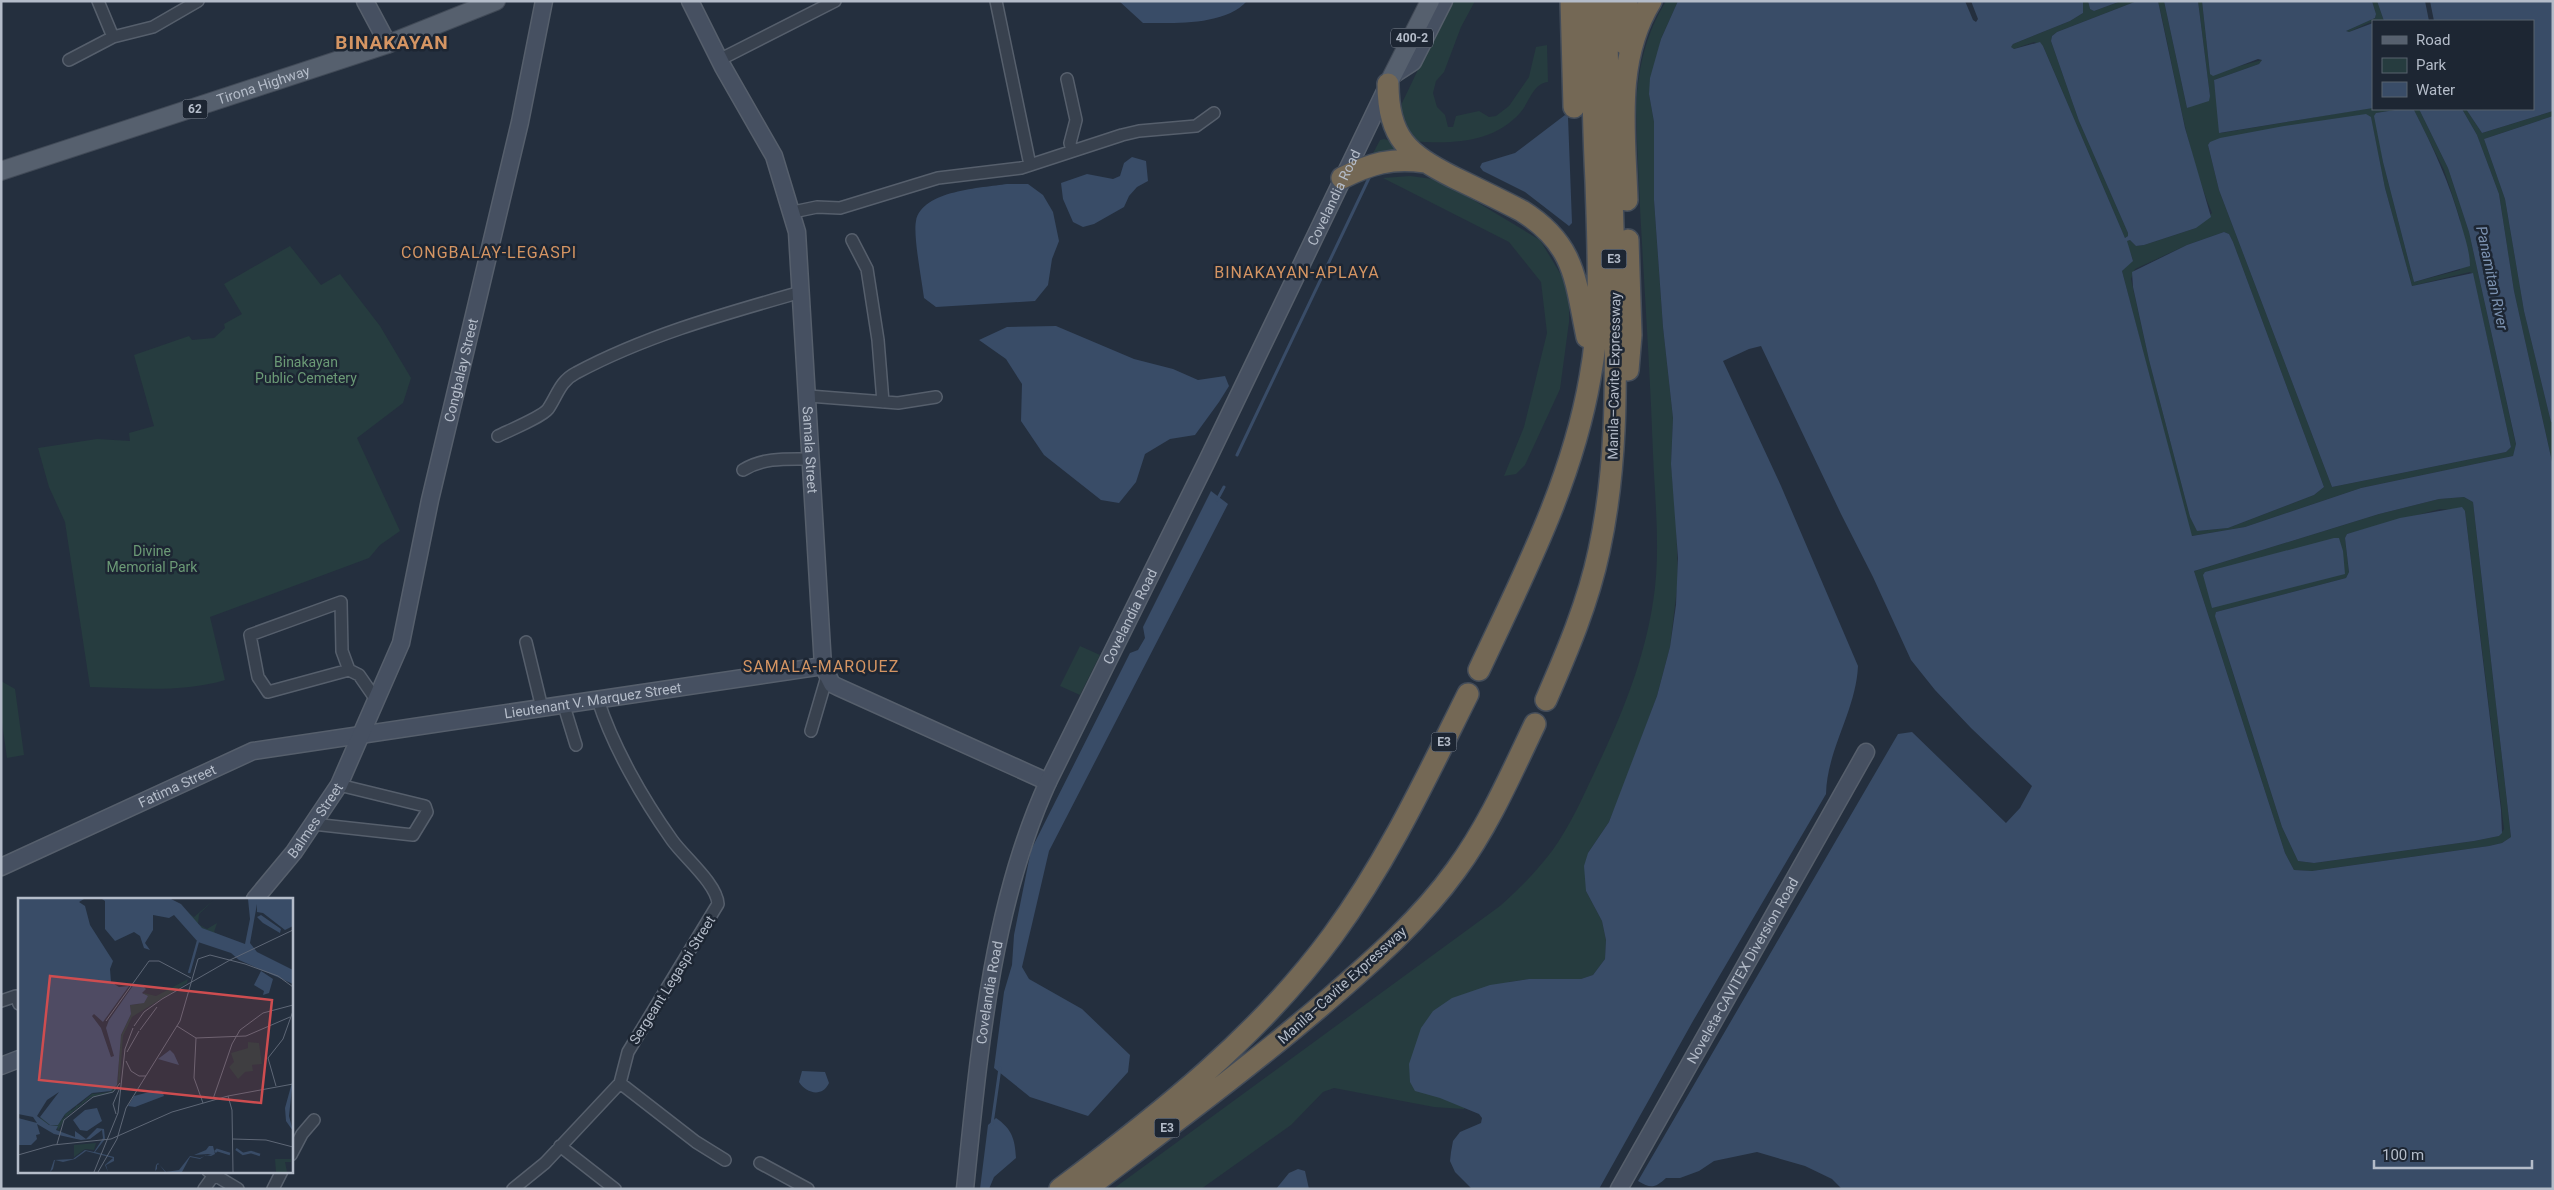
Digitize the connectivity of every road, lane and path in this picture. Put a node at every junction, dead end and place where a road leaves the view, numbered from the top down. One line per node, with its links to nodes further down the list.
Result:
1 (98, 1): 16 (street)
2 (198, 1): 16 (street)
3 (365, 1): 17 (street)
4 (496, 1): 17 (main road, Tirona Highway / 62)
5 (544, 1): 48 (street, Congbalay Street)
6 (690, 1): 19 (street, Samala Street)
7 (835, 1): 19 (street)
8 (996, 1): 27 (street)
9 (1430, 1): 21 (main road, Covelandia Road / 400-2)
10 (1444, 1): 21 (street, 400-2)
11 (1571, 1): 23 (highway)
12 (1590, 1): 23 (highway, E3)
13 (1606, 1): 23 (highway, E3)
14 (1627, 1): 22 (highway)
15 (1651, 1): 22 (highway)
16 (114, 38): 18 (street)
17 (388, 44): 28 (main road, Tirona Highway / 62)
18 (69, 60)
19 (719, 60): 30 (street, Samala Street)
20 (1067, 78): 25 (street)
21 (1391, 79): 26 (highway); 29 (street, Covelandia Road / 400-2)
22 (1625, 79): 37 (highway)
23 (1592, 103): 33 (highway, Manila–Cavite Expressway / E3); 37 (highway, Manila–Cavite Expressway / E3)
24 (1214, 113): 25 (street)
25 (1072, 151): 27 (street)
26 (1424, 162): 29 (highway); 33 (highway)
27 (1030, 165): 30 (street)
28 (1, 171)
29 (1342, 178): 56 (street, Covelandia Road / 400-2)
30 (793, 212): 32 (street, Samala Street)
31 (852, 240): 36 (street)
32 (801, 292): 34 (street, Samala Street); 38 (street)
33 (1592, 363): 44 (highway, Manila–Cavite Expressway / E3)
34 (809, 396): 36 (street); 39 (street, Samala Street)
35 (936, 397): 36 (street)
36 (883, 402)
37 (1616, 416): 47 (highway, Manila–Cavite Expressway / E3)
38 (498, 436)
39 (812, 459): 40 (street); 43 (street, Samala Street)
40 (743, 470)
41 (526, 642): 50 (street)
42 (349, 670): 42 (street); 48 (street)
43 (826, 670): 46 (street, Lieutenant V. Marquez Street); 52 (street); 56 (street)
44 (1478, 670)
45 (1468, 694): 80 (highway, Manila–Cavite Expressway / E3)
46 (598, 700): 49 (street, Lieutenant V. Marquez Street); 65 (street, Sergeant Legaspi Street)
47 (1546, 700)
48 (377, 701): 53 (street, Congbalay Street)
49 (564, 706): 50 (street, Lieutenant V. Marquez Street); 54 (street)
50 (542, 708): 53 (street, Lieutenant V. Marquez Street)
51 (1535, 724): 81 (highway, Manila–Cavite Expressway / E3)
52 (811, 731)
53 (362, 734): 57 (street, Balmes Street); 59 (street, Fatima Street)
54 (576, 745)
55 (1866, 752): 82 (street, Noveleta-CAVITEX Diversion Road)
56 (1048, 782): 79 (street, Covelandia Road / 400-2)
57 (339, 785): 58 (street, Balmes Street); 58 (street)
58 (313, 824): 60 (street, Balmes Street)
59 (1, 868)
60 (255, 898)
61 (1, 1001): 62 (street)
62 (18, 1001)
63 (18, 1059): 64 (street)
64 (1, 1066)
65 (620, 1083): 67 (street, Sergeant Legaspi Street); 69 (street)
66 (314, 1120): 68 (street)
67 (560, 1146): 76 (street, Sergeant Legaspi Street); 77 (street)
68 (292, 1153)
69 (725, 1160)
70 (760, 1163): 78 (street)
71 (282, 1172): 75 (street)
72 (211, 1173): 73 (street); 74 (street)
73 (204, 1189)
74 (238, 1189)
75 (273, 1189)
76 (513, 1189)
77 (615, 1189)
78 (808, 1189)
79 (966, 1189)
80 (1060, 1189)
81 (1086, 1189)
82 (1619, 1189)

